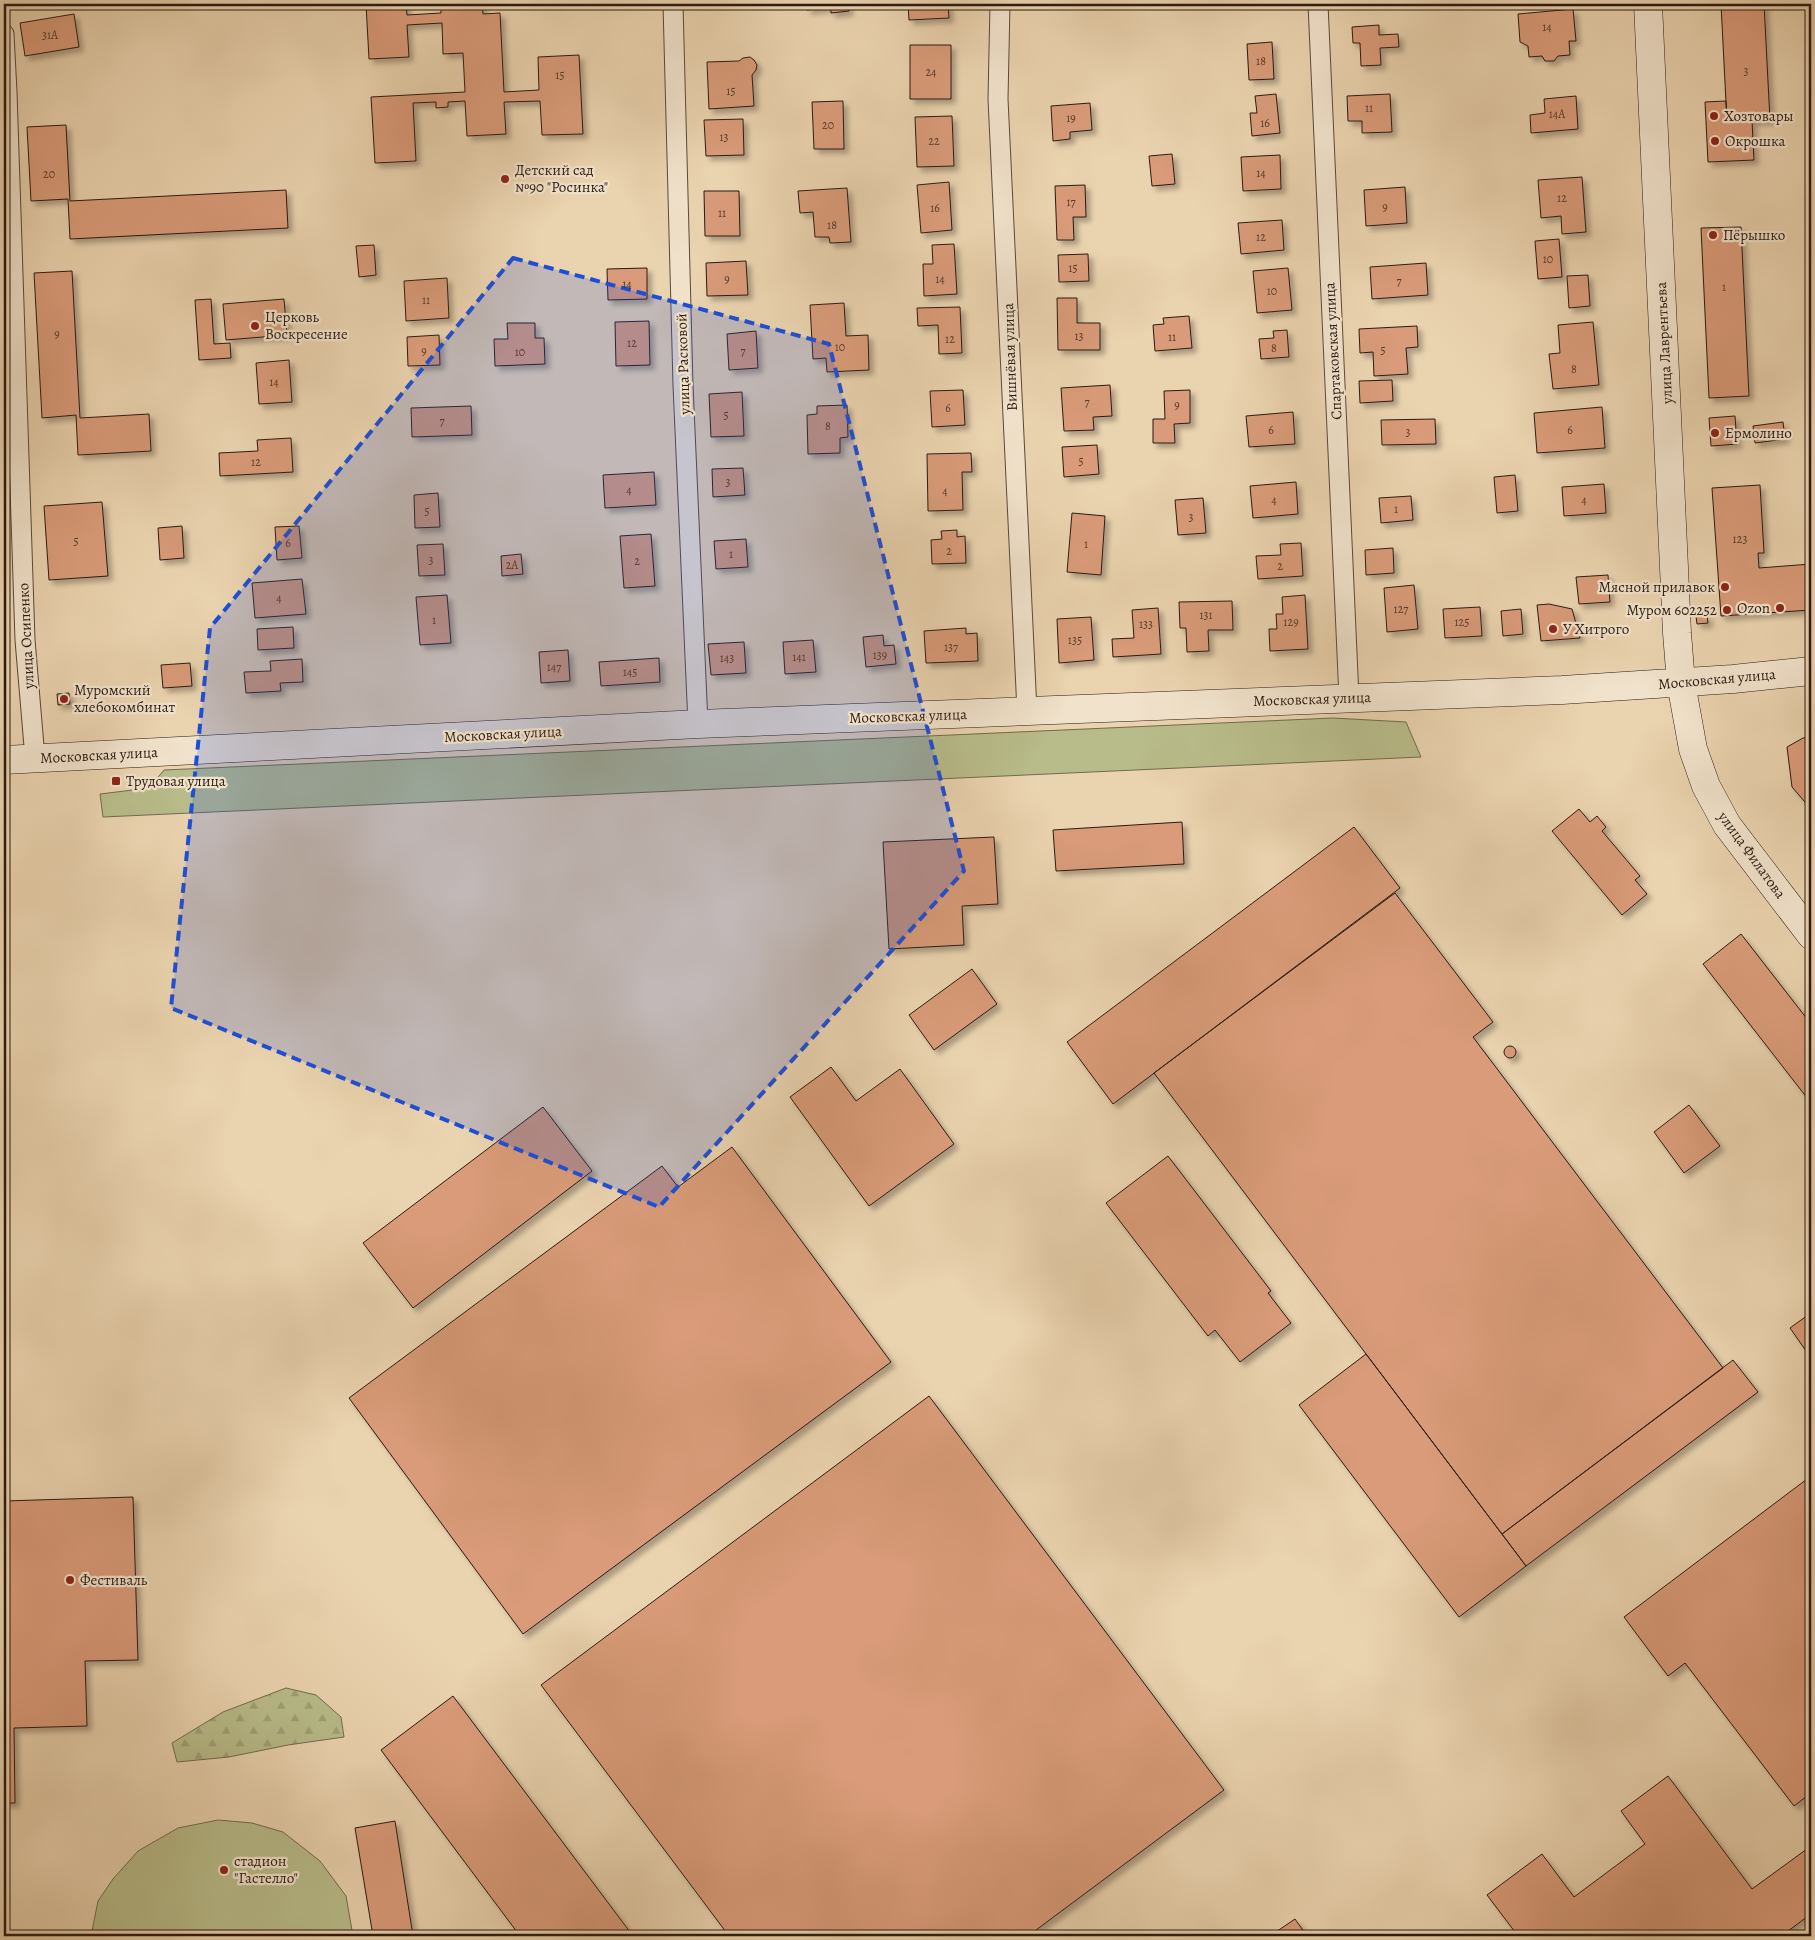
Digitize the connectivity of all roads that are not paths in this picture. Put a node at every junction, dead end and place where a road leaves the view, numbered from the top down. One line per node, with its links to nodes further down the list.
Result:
1 (673, 4): 10 (street, улица Расковой)
2 (1000, 4): 9 (street, Вишнёвая улица)
3 (1318, 4): 8 (street, Спартаковская улица)
4 (1648, 4): 7 (main road, улица Лаврентьева)
5 (4, 34): 11 (street, улица Осипенко)
6 (1811, 671): 7 (main road, Московская улица)
7 (1681, 683): 8 (main road, Московская улица); 13 (main road, улица Филатова)
8 (1349, 698): 9 (main road, Московская улица)
9 (1027, 711): 10 (main road, Московская улица)
10 (698, 724): 11 (main road, Московская улица)
11 (35, 758): 12 (main road, Московская улица)
12 (4, 760)
13 (1811, 935)

